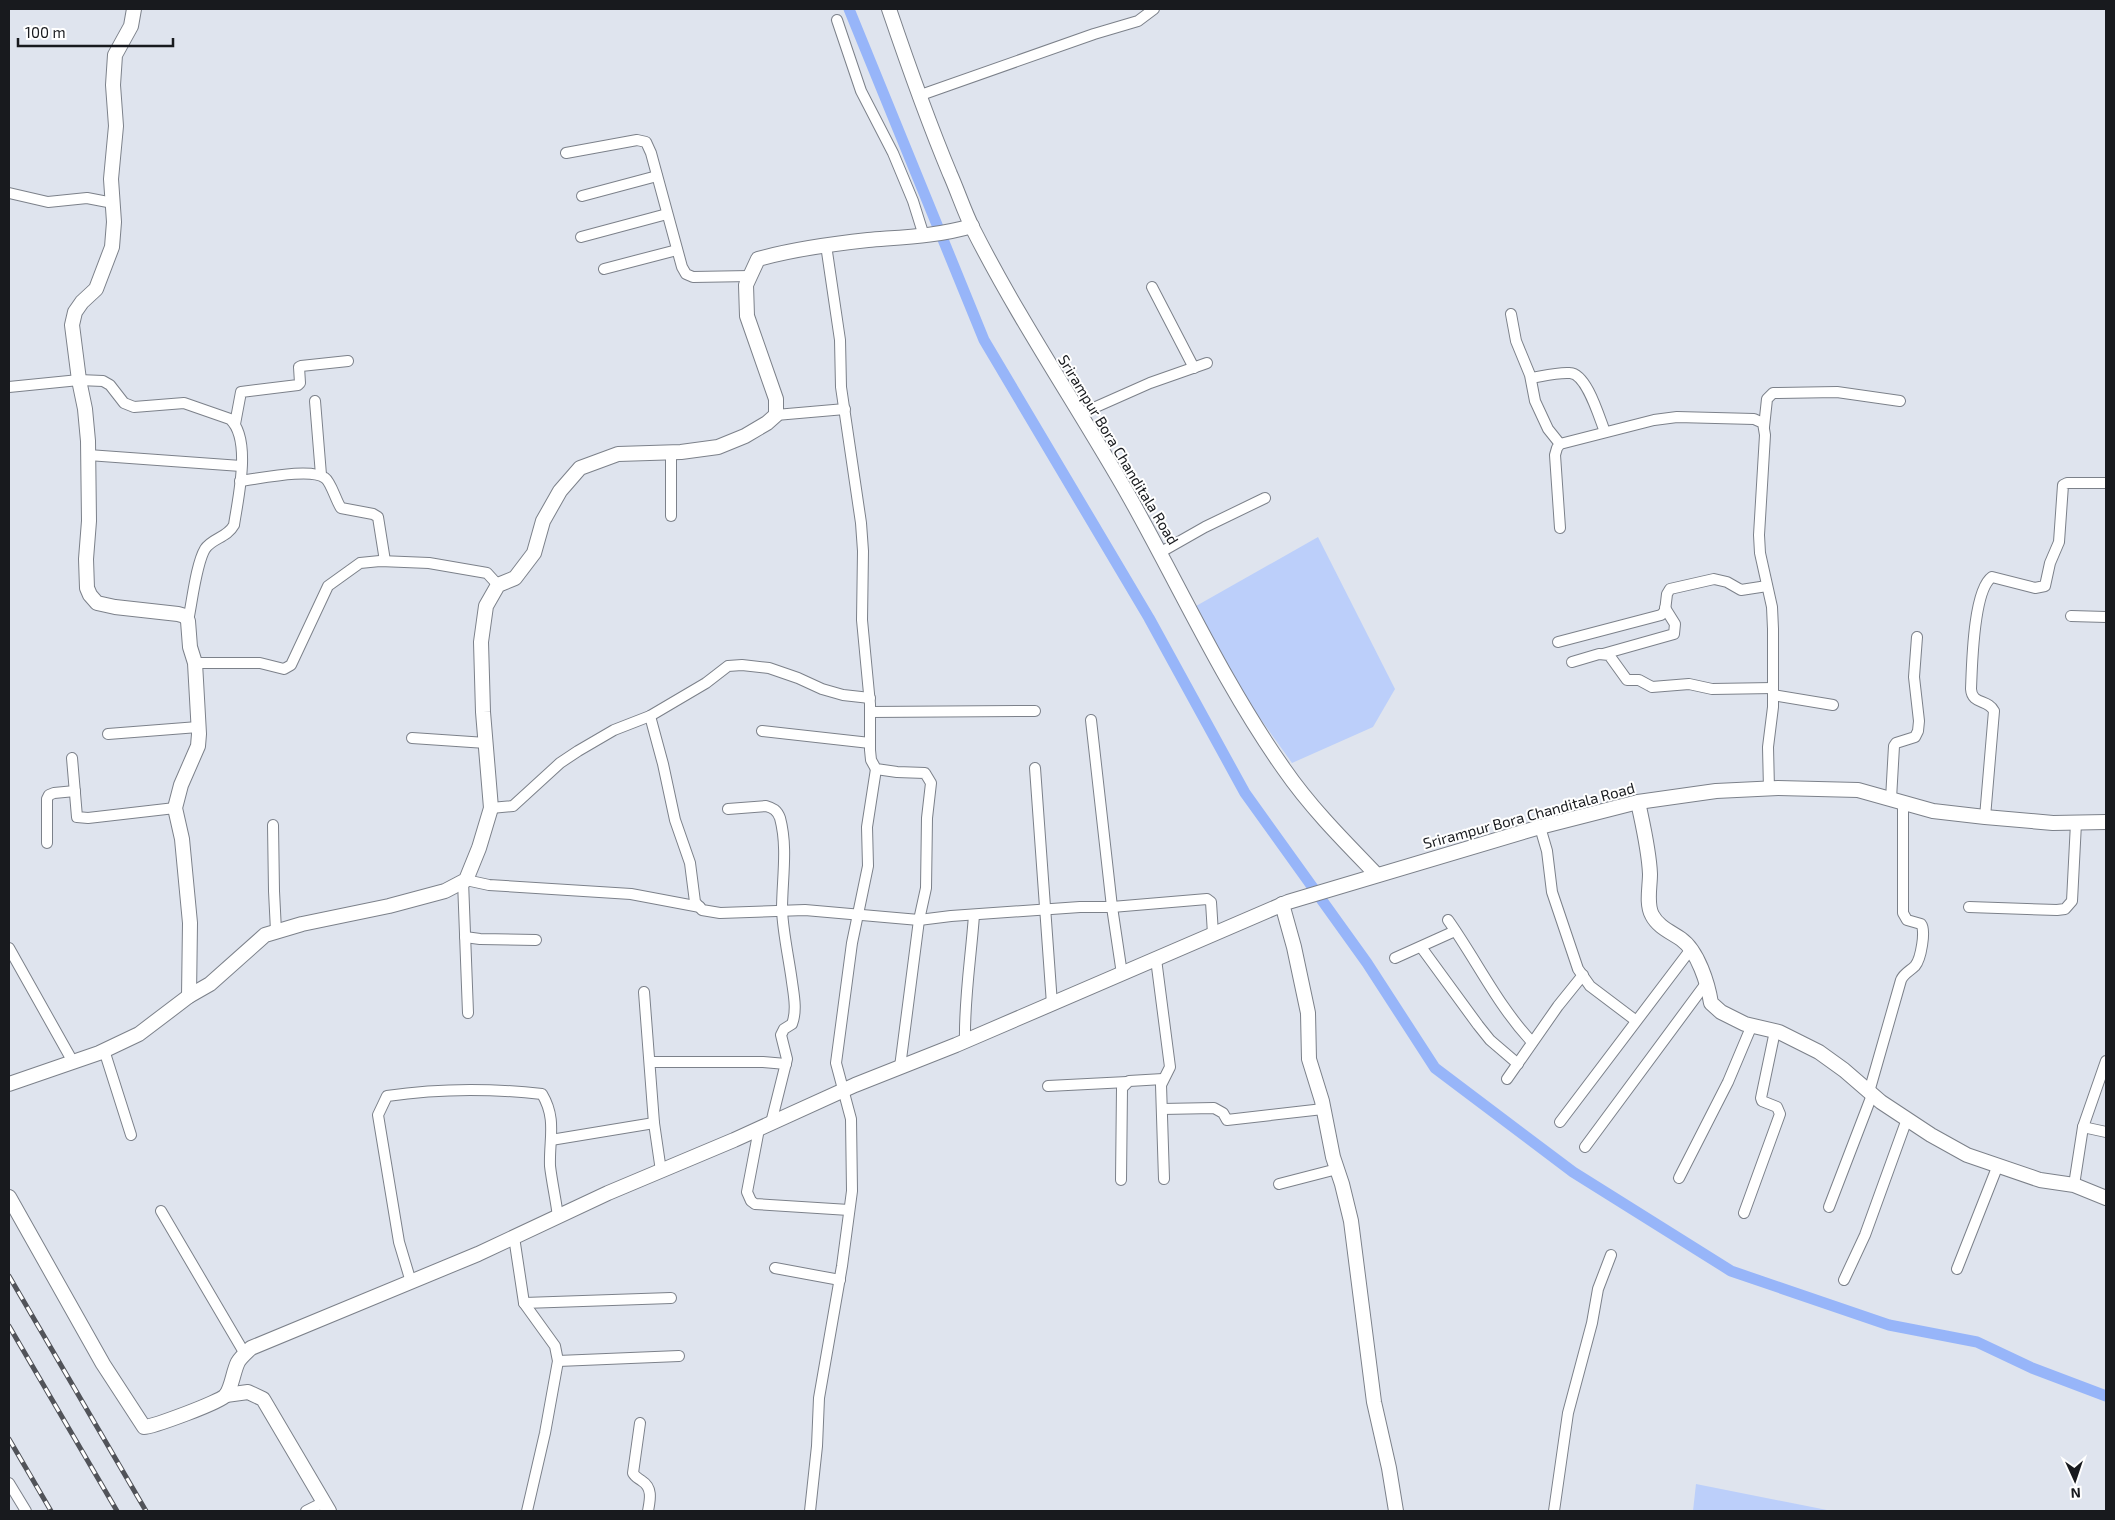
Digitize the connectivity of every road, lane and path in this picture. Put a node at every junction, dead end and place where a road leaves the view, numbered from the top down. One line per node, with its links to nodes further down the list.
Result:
1 (134, 9): 10 (street)
2 (889, 9): 5 (street, Srirampur Bora Chanditala Road)
3 (1154, 9): 5 (street)
4 (837, 20): 13 (street)
5 (918, 96): 12 (street, Srirampur Bora Chanditala Road)
6 (566, 153): 7 (street)
7 (657, 176): 9 (street); 11 (street)
8 (9, 193): 10 (street)
9 (582, 196)
10 (113, 203): 25 (street)
11 (668, 214): 14 (street); 16 (street)
12 (965, 228): 13 (street); 31 (street, Srirampur Bora Chanditala Road)
13 (930, 235): 15 (street)
14 (581, 237)
15 (826, 245): 18 (street); 29 (street)
16 (677, 250): 17 (street); 18 (street)
17 (604, 270)
18 (750, 276): 30 (street)
19 (1152, 287): 23 (street)
20 (1511, 314): 24 (street)
21 (348, 361): 32 (street)
22 (1207, 363): 23 (street)
23 (1194, 368): 31 (street)
24 (1531, 378): 34 (street); 35 (street)
25 (79, 380): 26 (street); 32 (street); 37 (street)
26 (9, 387)
27 (315, 401): 39 (street)
28 (1900, 401): 33 (street)
29 (845, 409): 30 (street); 59 (street)
30 (776, 414): 36 (street)
31 (1080, 414): 45 (street, Srirampur Bora Chanditala Road)
32 (235, 424): 38 (street)
33 (1764, 427): 34 (street); 48 (street)
34 (1605, 432): 35 (street)
35 (1560, 444): 44 (street)
36 (671, 452): 43 (street); 47 (street)
37 (88, 455): 38 (street); 52 (street)
38 (241, 466): 40 (street)
39 (321, 476): 40 (street); 46 (street)
40 (240, 481): 52 (street)
41 (2106, 483): 81 (street)
42 (1265, 498): 45 (street)
43 (671, 516)
44 (1560, 528)
45 (1161, 552): 87 (street, Srirampur Bora Chanditala Road)
46 (385, 561): 47 (street); 56 (street)
47 (498, 585): 69 (street)
48 (1767, 586): 49 (street); 58 (street)
49 (1665, 608): 54 (street); 55 (street)
50 (2071, 616): 51 (street)
51 (2106, 617)
52 (188, 621): 56 (street)
53 (1917, 638): 76 (street)
54 (1558, 642)
55 (1604, 654): 57 (street); 58 (street)
56 (195, 662): 65 (street)
57 (1572, 662)
58 (1773, 692): 60 (street); 74 (street)
59 (870, 698): 62 (street); 63 (street)
60 (1833, 706)
61 (1035, 711): 62 (street)
62 (870, 712): 70 (street)
63 (650, 716): 79 (street); 90 (street)
64 (1091, 720): 91 (street)
65 (198, 727): 67 (street); 78 (street)
66 (762, 731): 70 (street)
67 (108, 734)
68 (412, 738): 69 (street)
69 (486, 743): 79 (street)
70 (870, 743): 73 (street)
71 (72, 758): 75 (street)
72 (1035, 768): 93 (street)
73 (876, 769): 95 (street); 97 (street)
74 (1769, 789): 76 (street, Srirampur Bora Chanditala Road); 77 (street, Srirampur Bora Chanditala Road)
75 (75, 791): 78 (street); 86 (street)
76 (1897, 800): 81 (street, Srirampur Bora Chanditala Road); 134 (street)
77 (1638, 802): 85 (street, Srirampur Bora Chanditala Road); 106 (street)
78 (175, 808): 113 (street)
79 (491, 808): 88 (street)
80 (728, 809): 94 (street)
81 (1985, 817): 83 (street, Srirampur Bora Chanditala Road)
82 (2106, 822): 83 (street, Srirampur Bora Chanditala Road)
83 (2076, 823): 92 (street)
84 (273, 825): 100 (street)
85 (1540, 827): 87 (street, Srirampur Bora Chanditala Road); 110 (street)
86 (47, 843)
87 (1377, 875): 89 (street, Srirampur Bora Chanditala Road)
88 (464, 881): 90 (street); 100 (street); 102 (street)
89 (1288, 902): 101 (street, Srirampur Bora Chanditala Road); 136 (street)
90 (700, 907): 94 (street)
91 (1112, 907): 93 (street); 101 (street); 109 (street)
92 (1969, 907)
93 (1045, 910): 96 (street); 114 (street)
94 (782, 912): 95 (street); 125 (street)
95 (859, 914): 97 (street); 133 (street)
96 (974, 916): 97 (street); 119 (street)
97 (919, 920): 127 (street)
98 (1448, 920): 99 (street)
99 (1456, 930): 104 (street); 120 (street)
100 (276, 932): 113 (street)
101 (1213, 934): 108 (street, Srirampur Bora Chanditala Road)
102 (465, 937): 103 (street); 115 (street)
103 (536, 940)
104 (1421, 947): 107 (street); 126 (street)
105 (9, 948): 123 (street)
106 (1690, 949): 111 (street); 116 (street)
107 (1394, 958)
108 (1156, 959): 109 (street, Srirampur Bora Chanditala Road); 128 (street)
109 (1122, 974): 114 (street, Srirampur Bora Chanditala Road)
110 (1583, 975): 116 (street); 120 (street)
111 (1707, 982): 117 (street); 145 (street)
112 (644, 992): 124 (street)
113 (189, 996): 121 (street)
114 (1052, 1004): 119 (street, Srirampur Bora Chanditala Road)
115 (468, 1013)
116 (1635, 1020): 138 (street)
117 (1752, 1026): 118 (street); 149 (street)
118 (1775, 1031): 134 (street); 159 (street)
119 (965, 1041): 127 (street, Srirampur Bora Chanditala Road)
120 (1532, 1042): 126 (street)
121 (104, 1050): 123 (street); 143 (street)
122 (2106, 1061): 141 (street)
123 (73, 1062): 131 (street)
124 (650, 1062): 125 (street); 139 (street)
125 (786, 1064): 140 (street)
126 (1518, 1064): 129 (street)
127 (900, 1067): 133 (street, Srirampur Bora Chanditala Road)
128 (1163, 1079): 130 (street); 135 (street)
129 (1507, 1079)
130 (1127, 1082): 132 (street); 151 (street)
131 (9, 1084)
132 (1048, 1086)
133 (844, 1090): 140 (street, Srirampur Bora Chanditala Road); 158 (street)
134 (1871, 1094): 137 (street); 156 (street)
135 (1162, 1109): 136 (street); 150 (street)
136 (1323, 1109): 147 (street)
137 (1907, 1119): 146 (street); 166 (street)
138 (1560, 1122)
139 (654, 1123): 144 (street); 148 (street)
140 (765, 1126): 148 (street, Srirampur Bora Chanditala Road); 158 (street)
141 (2084, 1127): 142 (street); 153 (street)
142 (2106, 1132)
143 (131, 1135)
144 (551, 1140): 160 (street); 167 (street)
145 (1585, 1147)
146 (1998, 1166): 153 (street); 164 (street)
147 (1337, 1169): 152 (street); 182 (street)
148 (662, 1170): 160 (street, Srirampur Bora Chanditala Road)
149 (1679, 1178)
150 (1164, 1179)
151 (1121, 1180)
152 (1279, 1184)
153 (2074, 1185): 155 (street)
154 (9, 1197): 173 (street)
155 (2106, 1198)
156 (1829, 1207)
157 (161, 1210): 170 (street)
158 (849, 1210): 165 (street)
159 (1744, 1213)
160 (558, 1217): 161 (street, Srirampur Bora Chanditala Road)
161 (514, 1237): 167 (street, Srirampur Bora Chanditala Road); 169 (street)
162 (1611, 1254): 183 (street)
163 (775, 1268): 165 (street)
164 (1957, 1270)
165 (840, 1280): 181 (street)
166 (1844, 1280)
167 (411, 1282): 170 (street, Srirampur Bora Chanditala Road)
168 (671, 1298): 169 (street)
169 (524, 1302): 172 (street)
170 (245, 1354): 173 (street)
171 (679, 1356): 172 (street)
172 (558, 1361): 179 (street)
173 (226, 1395): 176 (street)
174 (640, 1423): 180 (street)
175 (9, 1483): 177 (street)
176 (327, 1507): 178 (street)
177 (26, 1511)
178 (306, 1511)
179 (527, 1511)
180 (648, 1511)
181 (810, 1511)
182 (1396, 1511)
183 (1554, 1511)

